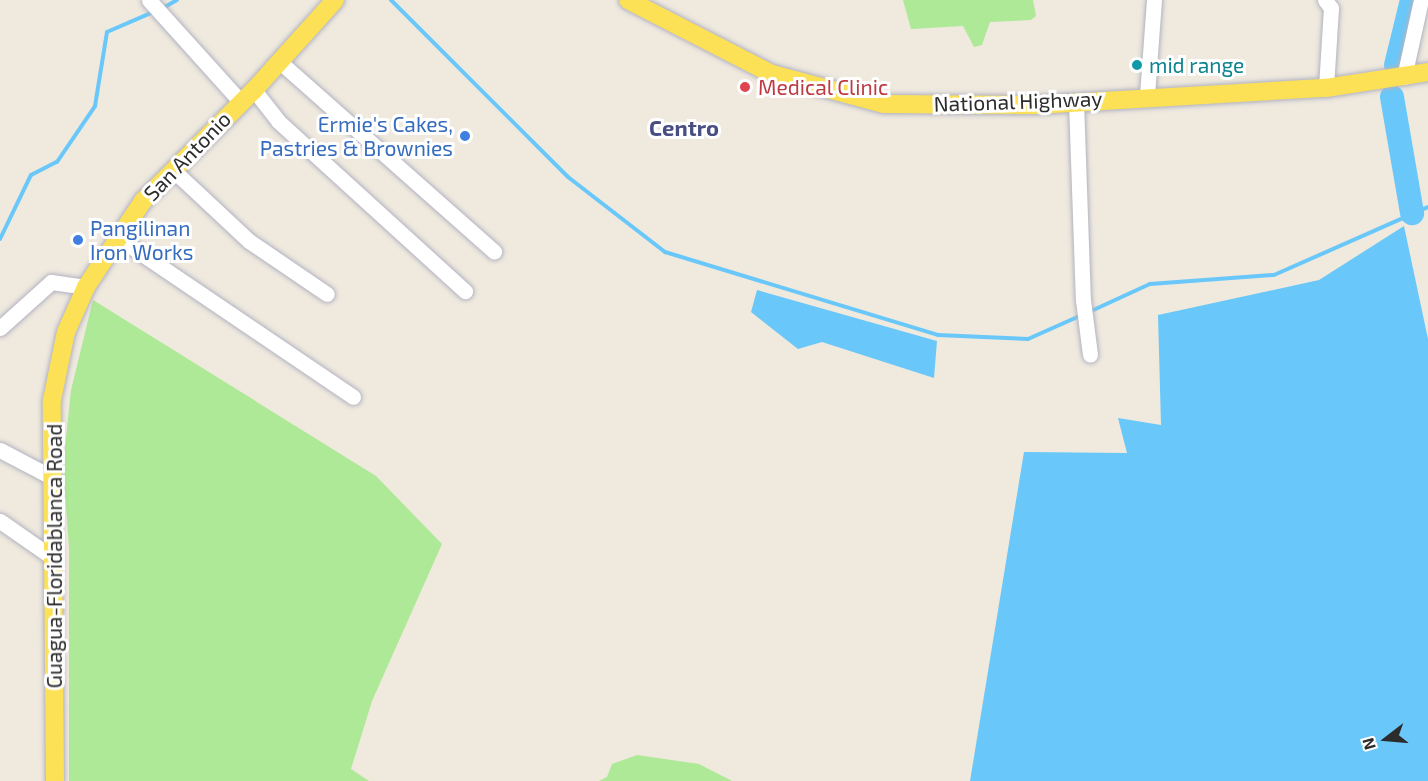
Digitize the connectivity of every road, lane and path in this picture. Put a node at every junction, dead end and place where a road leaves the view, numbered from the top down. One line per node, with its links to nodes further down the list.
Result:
1 (149, 0): 12 (street)
2 (335, 0): 7 (main road, San Antonio)
3 (628, 0): 13 (main road, National Highway)
4 (1154, 0): 11 (street)
5 (1325, 0): 10 (street)
6 (1421, 0): 9 (street)
7 (280, 62): 12 (main road, San Antonio); 16 (street)
8 (1428, 72): 9 (main road, National Highway)
9 (1404, 77): 10 (main road, National Highway)
10 (1326, 88): 11 (main road, National Highway)
11 (1147, 95): 13 (main road, National Highway)
12 (247, 96): 14 (main road, San Antonio); 18 (street)
13 (1076, 102): 22 (street)
14 (173, 170): 15 (main road, San Antonio); 19 (street)
15 (117, 237): 17 (main road, San Antonio); 23 (street)
16 (494, 251)
17 (86, 287): 20 (street); 21 (main road, San Antonio)
18 (465, 291)
19 (327, 294)
20 (0, 328)
21 (66, 332): 25 (main road, Guagua-Floridablanca Road)
22 (1090, 355)
23 (353, 397)
24 (0, 450): 25 (street)
25 (54, 477): 27 (main road, Guagua-Floridablanca Road)
26 (0, 521): 27 (street)
27 (54, 558): 28 (main road, Guagua-Floridablanca Road)
28 (55, 781)

